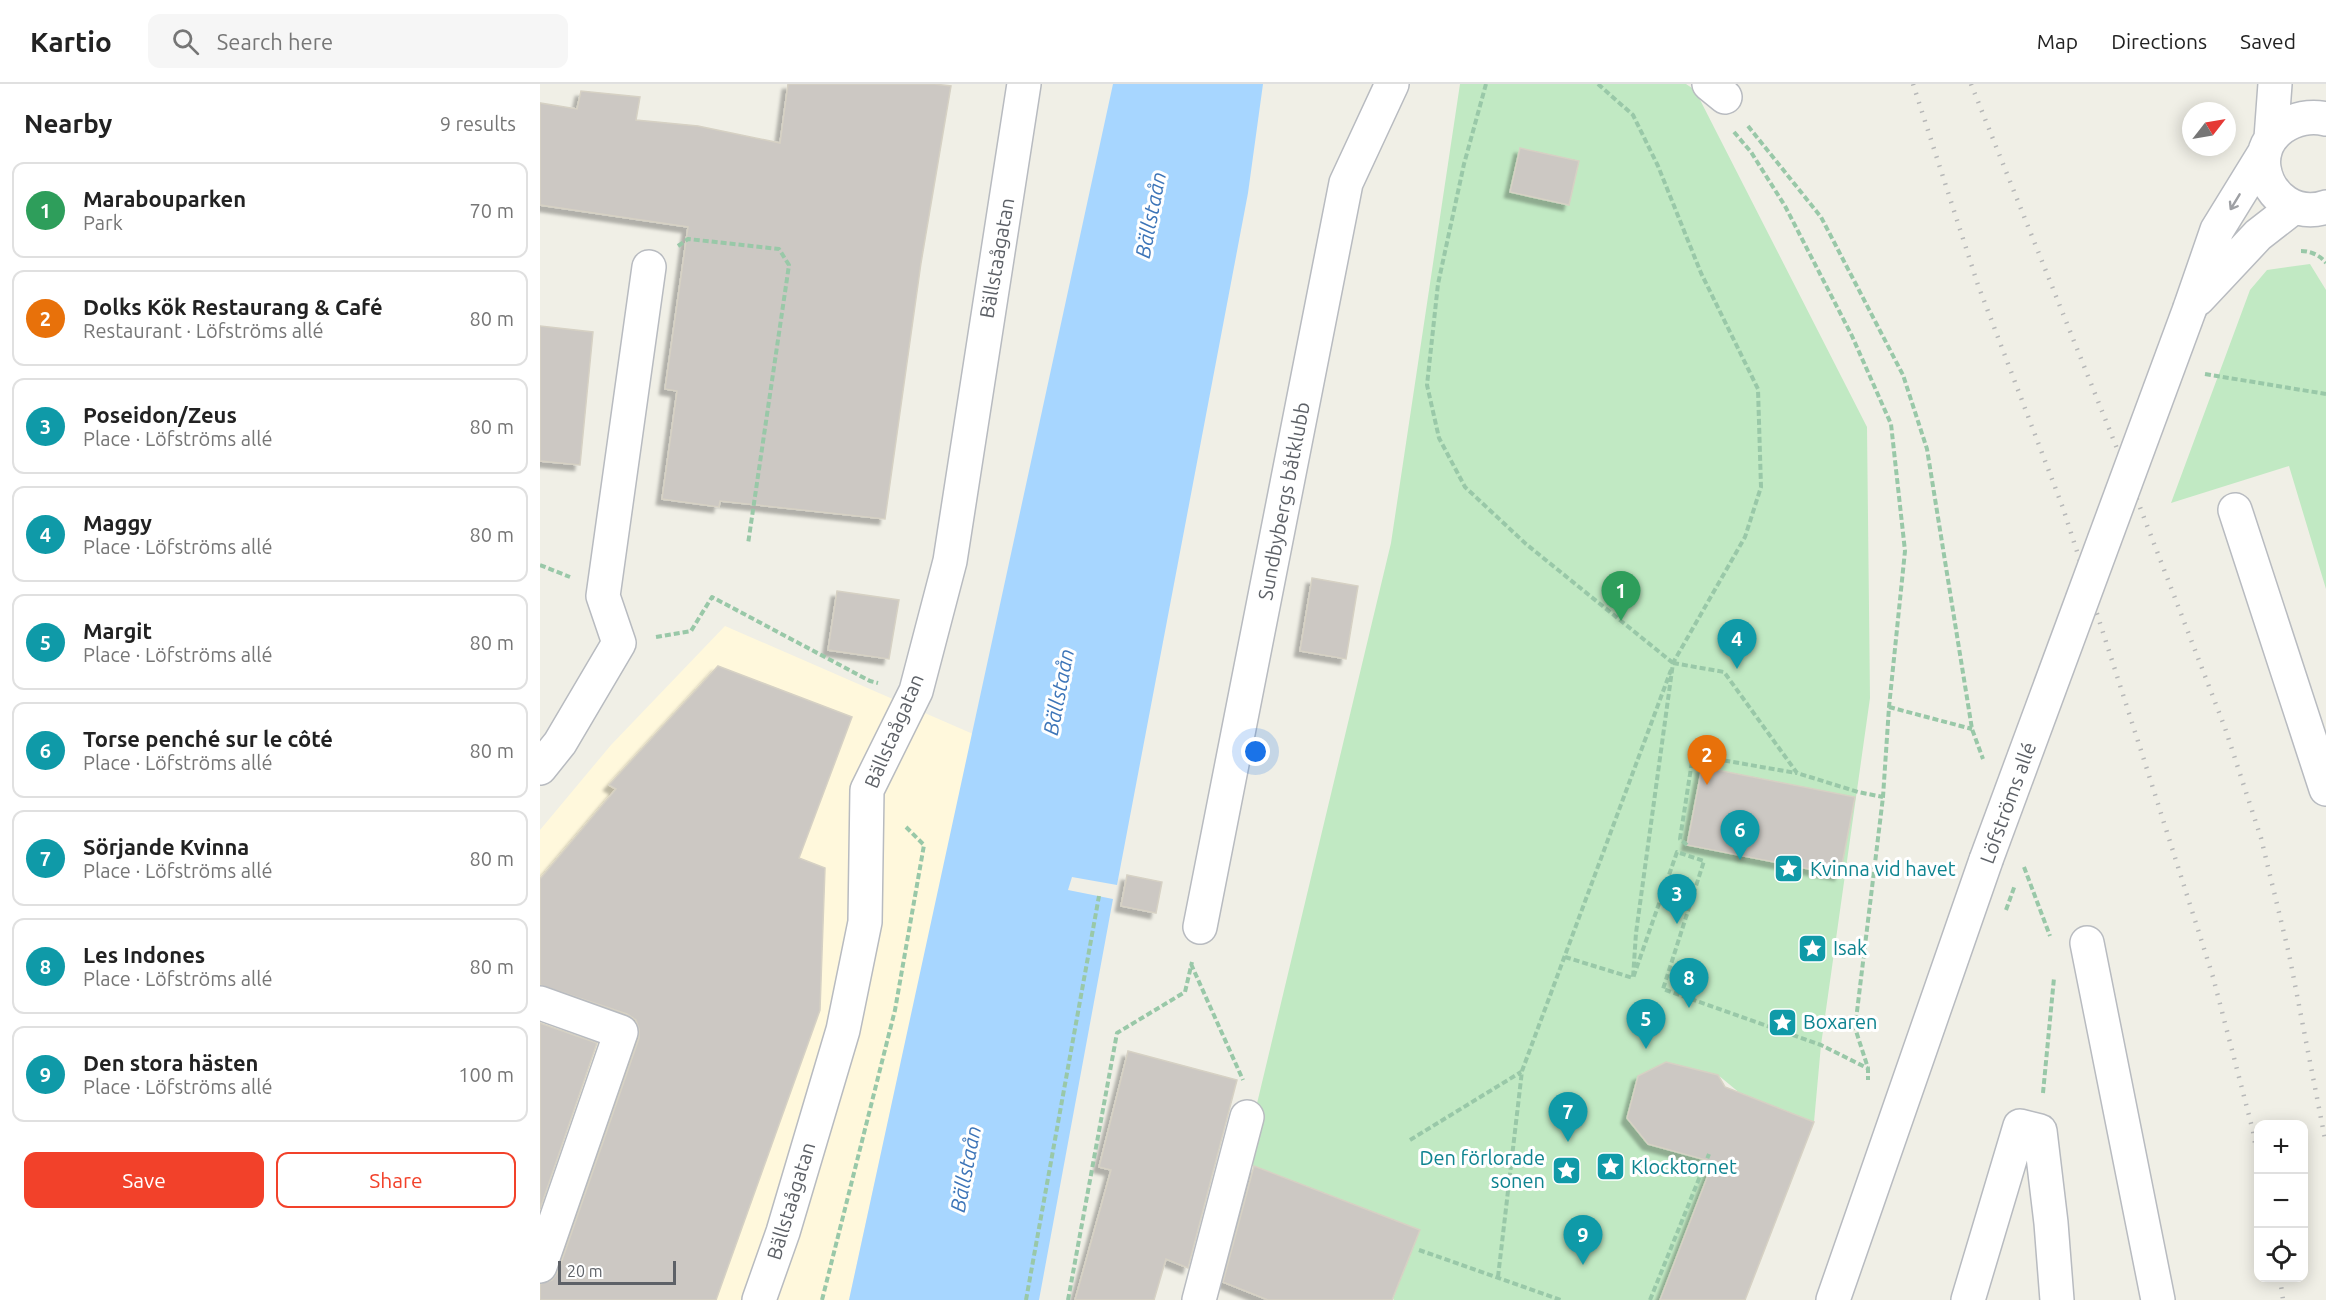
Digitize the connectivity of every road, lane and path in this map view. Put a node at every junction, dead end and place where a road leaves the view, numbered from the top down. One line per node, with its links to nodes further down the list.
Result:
1 (1024, 84): 47 (street, Bällstaågatan)
2 (1392, 84): 32 (street, Sundbybergs båtklubb)
3 (1486, 84): 20 (path)
4 (1598, 84): 20 (path)
5 (2275, 84): 8 (street)
6 (1717, 91): 22 (path); 23 (path)
7 (2326, 119): 8 (street)
8 (2268, 145): 9 (street); 12 (street, Löfströms allé, one-way to 12)
9 (2316, 210): 12 (street, Löfströms allé)
10 (688, 239): 16 (path)
11 (649, 267): 25 (street)
12 (2190, 308): 53 (street, Löfströms allé, bridge)
13 (2199, 374): 14 (path)
14 (2326, 394)
15 (2235, 510): 27 (street)
16 (747, 544)
17 (540, 565): 18 (path)
18 (564, 573)
19 (691, 631): 21 (path)
20 (1673, 663): 26 (path); 35 (path); 37 (path)
21 (870, 681)
22 (1889, 706): 23 (path); 28 (path)
23 (1972, 729): 24 (path)
24 (1985, 763)
25 (540, 768)
26 (1797, 773): 28 (path); 29 (path)
27 (2326, 789)
28 (1883, 797): 37 (path)
29 (1687, 845)
30 (2023, 864): 33 (path)
31 (1099, 896): 48 (path)
32 (1200, 927)
33 (2052, 942)
34 (2087, 943): 56 (street)
35 (1565, 957): 37 (path); 39 (path)
36 (2054, 977): 41 (path)
37 (1633, 978)
38 (540, 1003): 45 (street)
39 (1521, 1071): 42 (path); 46 (path)
40 (1247, 1117): 49 (path); 50 (street)
41 (2040, 1131): 54 (street); 55 (street)
42 (1410, 1140)
43 (1709, 1154): 52 (path)
44 (1419, 1250): 46 (path)
45 (540, 1266)
46 (1498, 1277): 51 (path)
47 (759, 1300)
48 (1026, 1300)
49 (1068, 1300)
50 (1199, 1300)
51 (1562, 1300)
52 (1650, 1300)
53 (1833, 1300)
54 (1968, 1300)
55 (2057, 1300)
56 (2158, 1300)

